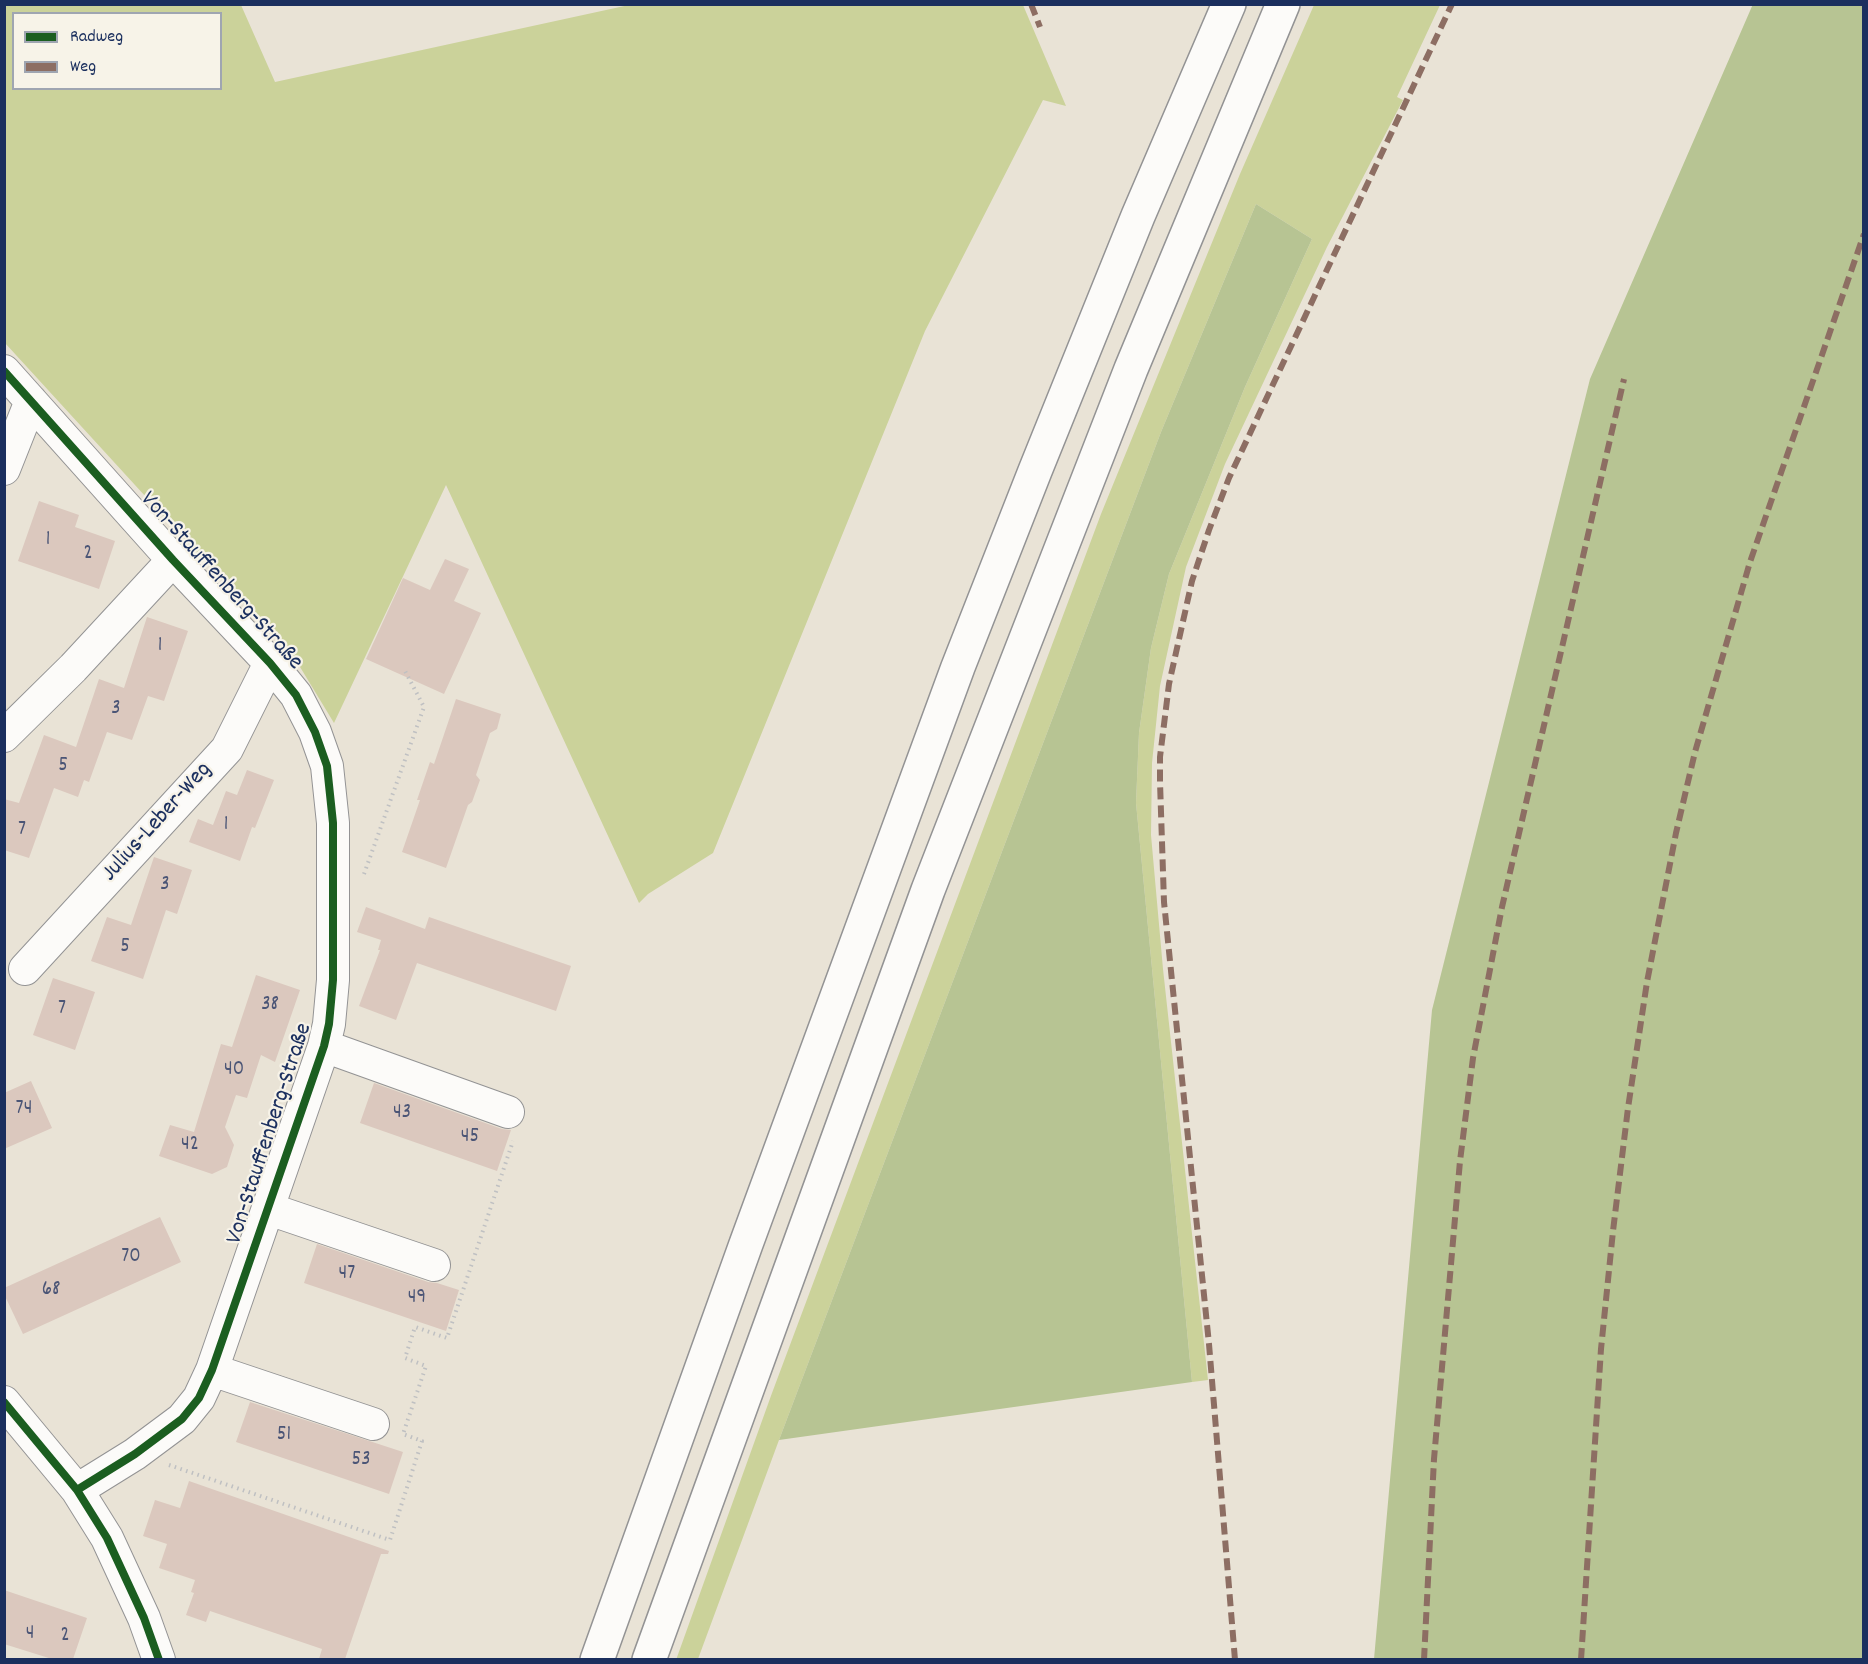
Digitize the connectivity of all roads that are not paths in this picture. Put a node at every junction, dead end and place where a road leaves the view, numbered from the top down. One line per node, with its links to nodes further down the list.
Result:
1 (1229, 4): 19 (highway)
2 (1283, 4): 20 (highway)
3 (4, 371): 4 (street, Von-Stauffenberg-Straße)
4 (31, 401): 5 (street); 6 (street, Von-Stauffenberg-Straße)
5 (4, 469)
6 (173, 560): 7 (street, Von-Stauffenberg-Straße); 8 (street)
7 (270, 663): 9 (street, Julius-Leber-Weg); 10 (street, Von-Stauffenberg-Straße)
8 (4, 736)
9 (25, 969)
10 (324, 1046): 11 (street); 12 (street, Von-Stauffenberg-Straße)
11 (508, 1112)
12 (269, 1209): 13 (street); 14 (street, Von-Stauffenberg-Straße)
13 (434, 1265)
14 (212, 1370): 16 (street); 17 (street, Von-Stauffenberg-Straße)
15 (4, 1402): 17 (street)
16 (372, 1424)
17 (76, 1490): 18 (street)
18 (159, 1659)
19 (597, 1659)
20 (649, 1659)

